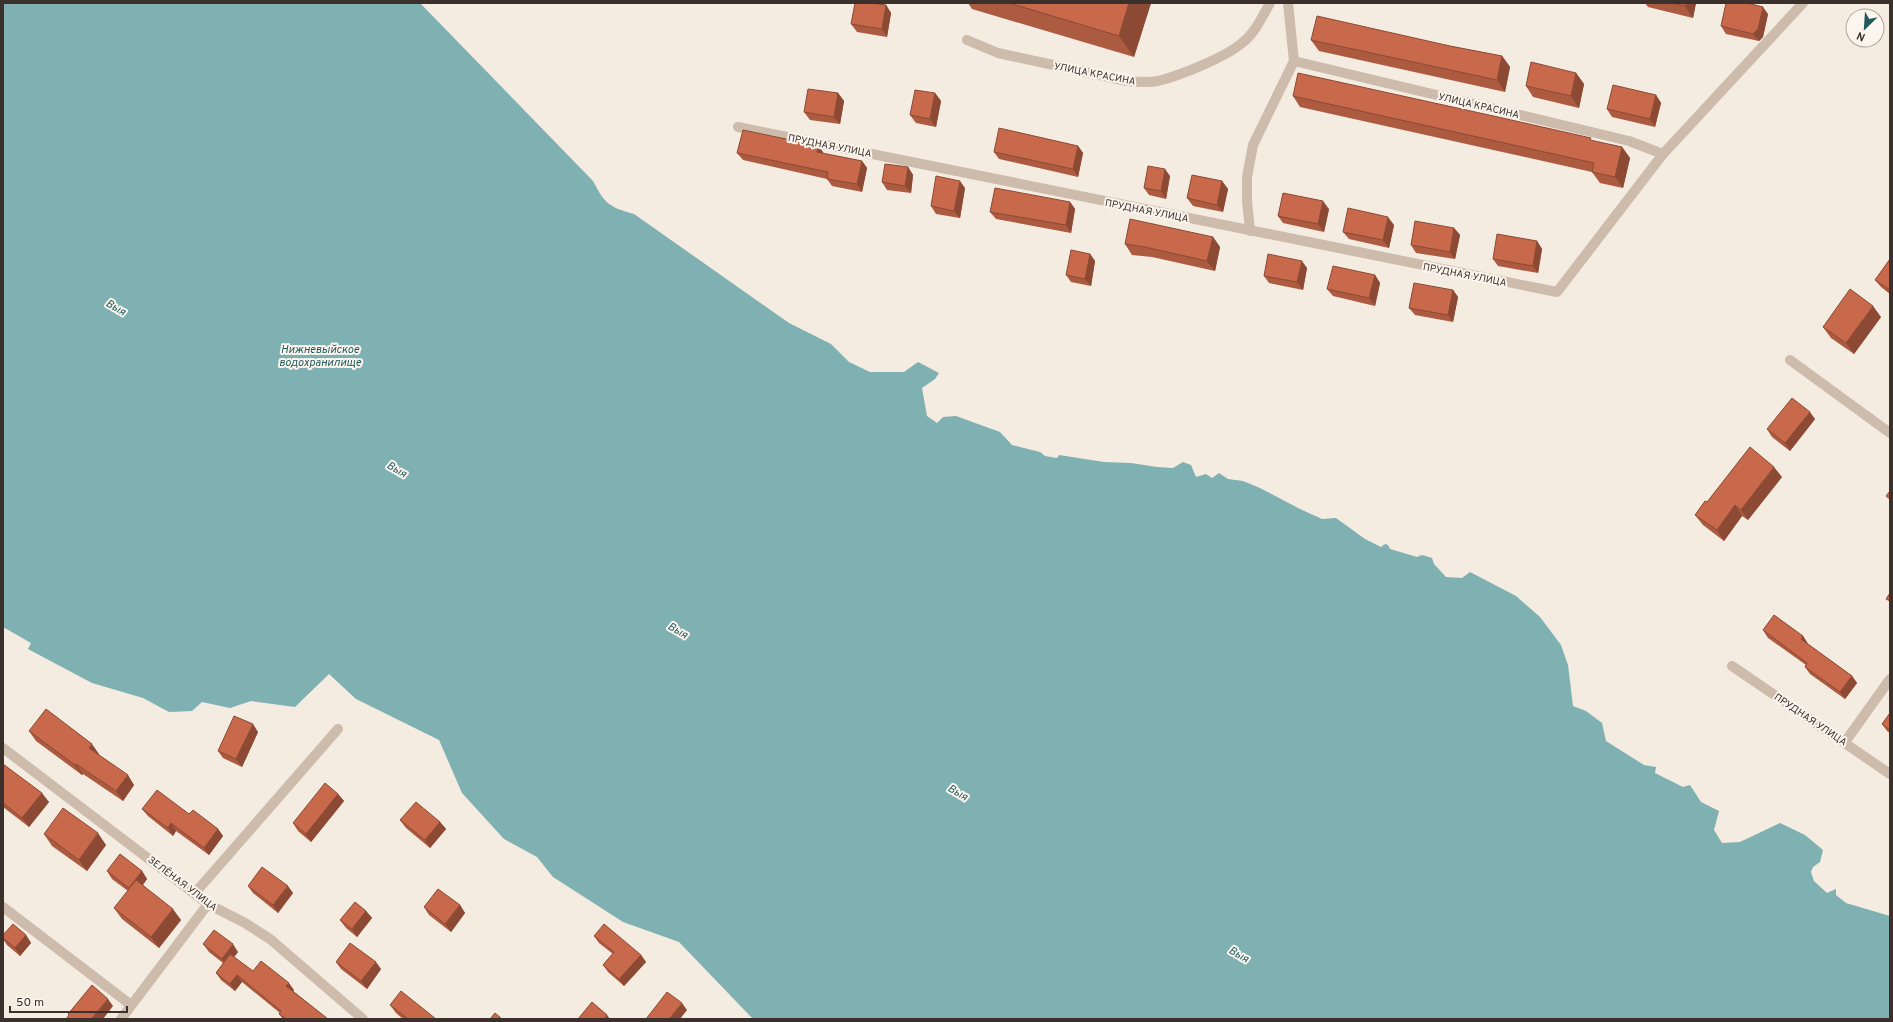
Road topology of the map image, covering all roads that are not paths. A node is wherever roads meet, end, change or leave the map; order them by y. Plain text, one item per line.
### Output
1 (1270, 3) edge
2 (1288, 3) edge
3 (1790, 3) edge
4 (1802, 4) edge
5 (967, 40) dead end
6 (1294, 61) junction
7 (738, 127) dead end
8 (1664, 154) junction
9 (1250, 231) junction
10 (1790, 360) dead end
11 (1890, 433) edge
12 (1732, 666) dead end
13 (1890, 679) edge
14 (338, 729) dead end
15 (1845, 742) junction
16 (3, 748) edge
17 (1890, 774) edge
18 (196, 893) junction
19 (208, 904) junction
20 (3, 907) edge
21 (127, 1014) edge
22 (363, 1019) edge

1 - 5 street, УЛИЦА КРАСИНА
2 - 6 street
3 - 4 street
4 - 8 street
6 - 8 street, УЛИЦА КРАСИНА
6 - 9 street
7 - 9 street, ПРУДНАЯ УЛИЦА
8 - 9 street, ПРУДНАЯ УЛИЦА
10 - 11 street
12 - 15 street, ПРУДНАЯ УЛИЦА
13 - 15 street
14 - 18 street
15 - 17 street, ПРУДНАЯ УЛИЦА
16 - 18 street, ЗЕЛЁНАЯ УЛИЦА
18 - 19 street, ЗЕЛЁНАЯ УЛИЦА
19 - 21 street
19 - 22 street, ЗЕЛЁНАЯ УЛИЦА
20 - 21 street

